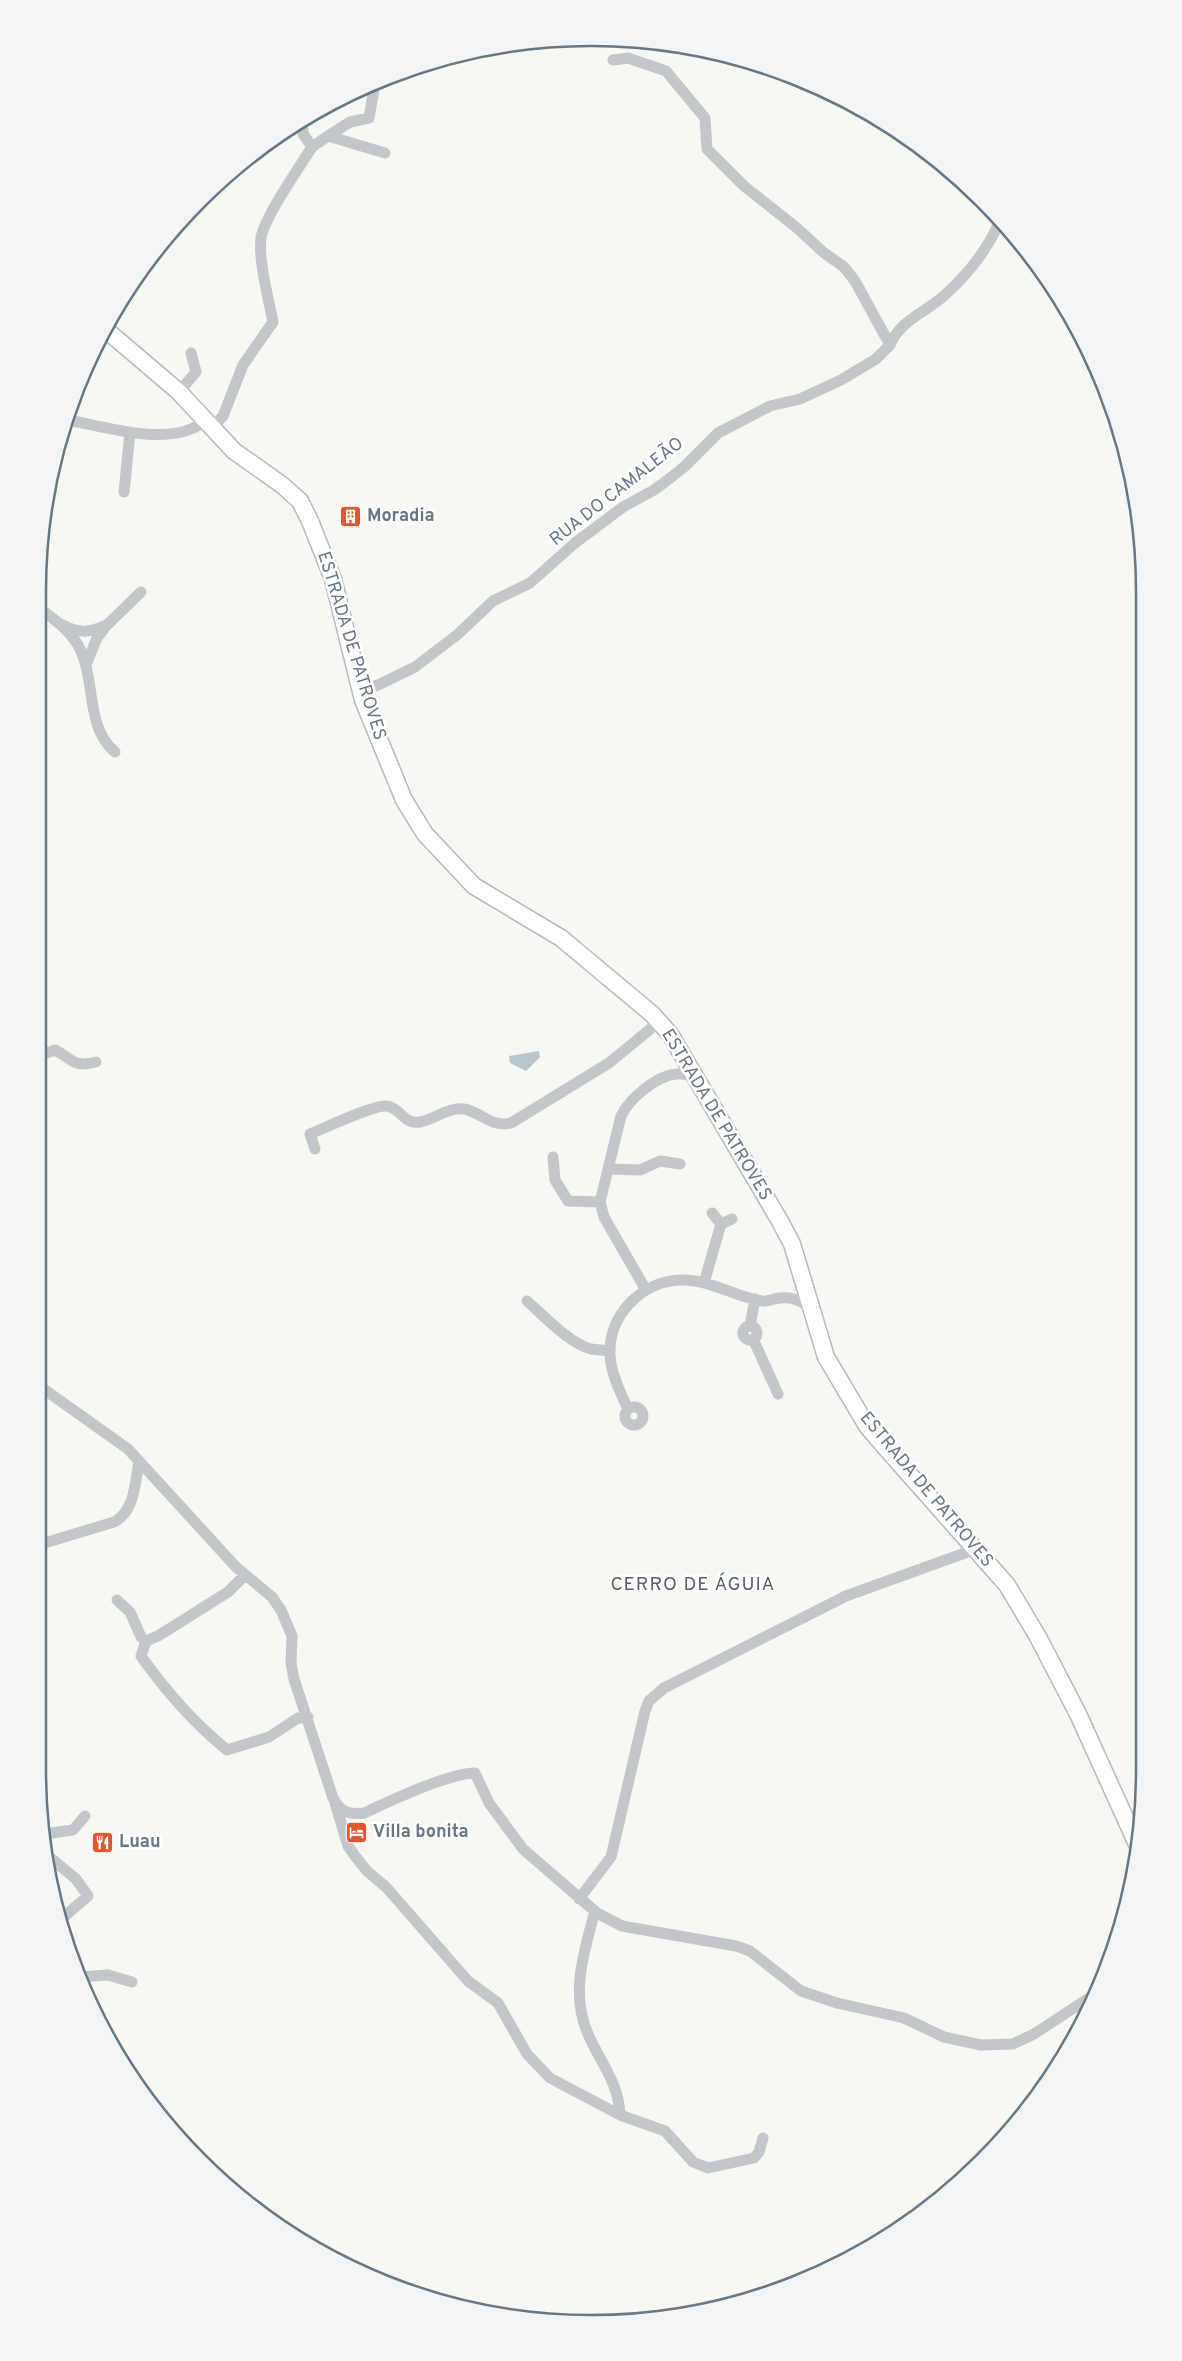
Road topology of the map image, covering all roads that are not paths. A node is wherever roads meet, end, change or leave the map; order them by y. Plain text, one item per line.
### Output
1 (613, 60) dead end
2 (374, 92) edge
3 (303, 129) edge
4 (328, 136) junction
5 (312, 147) junction
6 (385, 153) dead end
7 (997, 228) edge
8 (111, 334) edge
9 (890, 345) junction
10 (191, 353) dead end
11 (179, 392) junction
12 (73, 421) edge
13 (208, 424) junction
14 (130, 432) junction
15 (124, 492) dead end
16 (141, 592) dead end
17 (46, 613) edge
18 (62, 625) junction
19 (106, 626) junction
20 (86, 665) junction
21 (358, 680) junction
22 (376, 686) junction
23 (363, 700) junction
24 (116, 752) dead end
25 (660, 1021) junction
26 (679, 1049) junction
27 (46, 1053) edge
28 (96, 1062) dead end
29 (667, 1076) junction
30 (697, 1077) junction
31 (315, 1149) dead end
32 (553, 1157) dead end
33 (680, 1164) dead end
34 (608, 1169) junction
35 (600, 1202) junction
36 (712, 1213) dead end
37 (802, 1277) junction
38 (704, 1283) junction
39 (646, 1290) junction
40 (788, 1297) junction
41 (755, 1299) junction
42 (527, 1301) dead end
43 (809, 1307) junction
44 (610, 1351) junction
45 (46, 1391) edge
46 (778, 1394) dead end
47 (628, 1408) dead end
48 (138, 1461) junction
49 (46, 1543) edge
50 (976, 1549) junction
51 (245, 1575) junction
52 (117, 1600) dead end
53 (146, 1641) junction
54 (308, 1717) junction
55 (334, 1799) junction
56 (364, 1812) junction
57 (85, 1816) dead end
58 (339, 1821) junction
59 (1132, 1833) edge
60 (50, 1834) edge
61 (54, 1861) edge
62 (580, 1899) junction
63 (594, 1911) junction
64 (66, 1915) edge
65 (87, 1976) edge
66 (132, 1982) dead end
67 (1084, 2001) edge
68 (620, 2115) junction
69 (763, 2138) dead end

1 - 9 street
2 - 4 street
3 - 5 street
4 - 5 street
4 - 6 street
5 - 13 street
7 - 9 street, RUA DO CAMALEÃO
8 - 11 street, ESTRADA DE PATROVES
9 - 22 street, RUA DO CAMALEÃO
10 - 11 street
11 - 13 street, ESTRADA DE PATROVES
12 - 14 street
13 - 14 street
13 - 21 street, ESTRADA DE PATROVES
14 - 15 street
16 - 19 street
17 - 18 street
18 - 19 street
18 - 20 street
19 - 20 street
20 - 24 street
21 - 22 street
21 - 23 street, ESTRADA DE PATROVES
22 - 23 street
23 - 25 street, ESTRADA DE PATROVES
25 - 26 street, ESTRADA DE PATROVES
25 - 31 street
26 - 29 street
26 - 30 street, ESTRADA DE PATROVES
27 - 28 street
29 - 30 street
29 - 34 street
30 - 37 street, ESTRADA DE PATROVES
32 - 35 street
33 - 34 street
34 - 35 street
35 - 39 street
36 - 38 street
37 - 40 street
37 - 43 street, ESTRADA DE PATROVES
38 - 39 street
38 - 41 street
39 - 44 street
40 - 41 street
40 - 43 street
41 - 46 street
42 - 44 street
43 - 50 street, ESTRADA DE PATROVES
44 - 47 street
45 - 48 street
48 - 49 street
48 - 51 street
50 - 59 street, ESTRADA DE PATROVES
50 - 62 street
51 - 53 street
51 - 54 street
52 - 53 street
53 - 54 street
54 - 55 street
55 - 56 street
55 - 58 street
56 - 58 street
56 - 62 street
57 - 60 street
58 - 68 street
61 - 64 street
62 - 63 street
63 - 67 street
63 - 68 street
65 - 66 street
68 - 69 street

